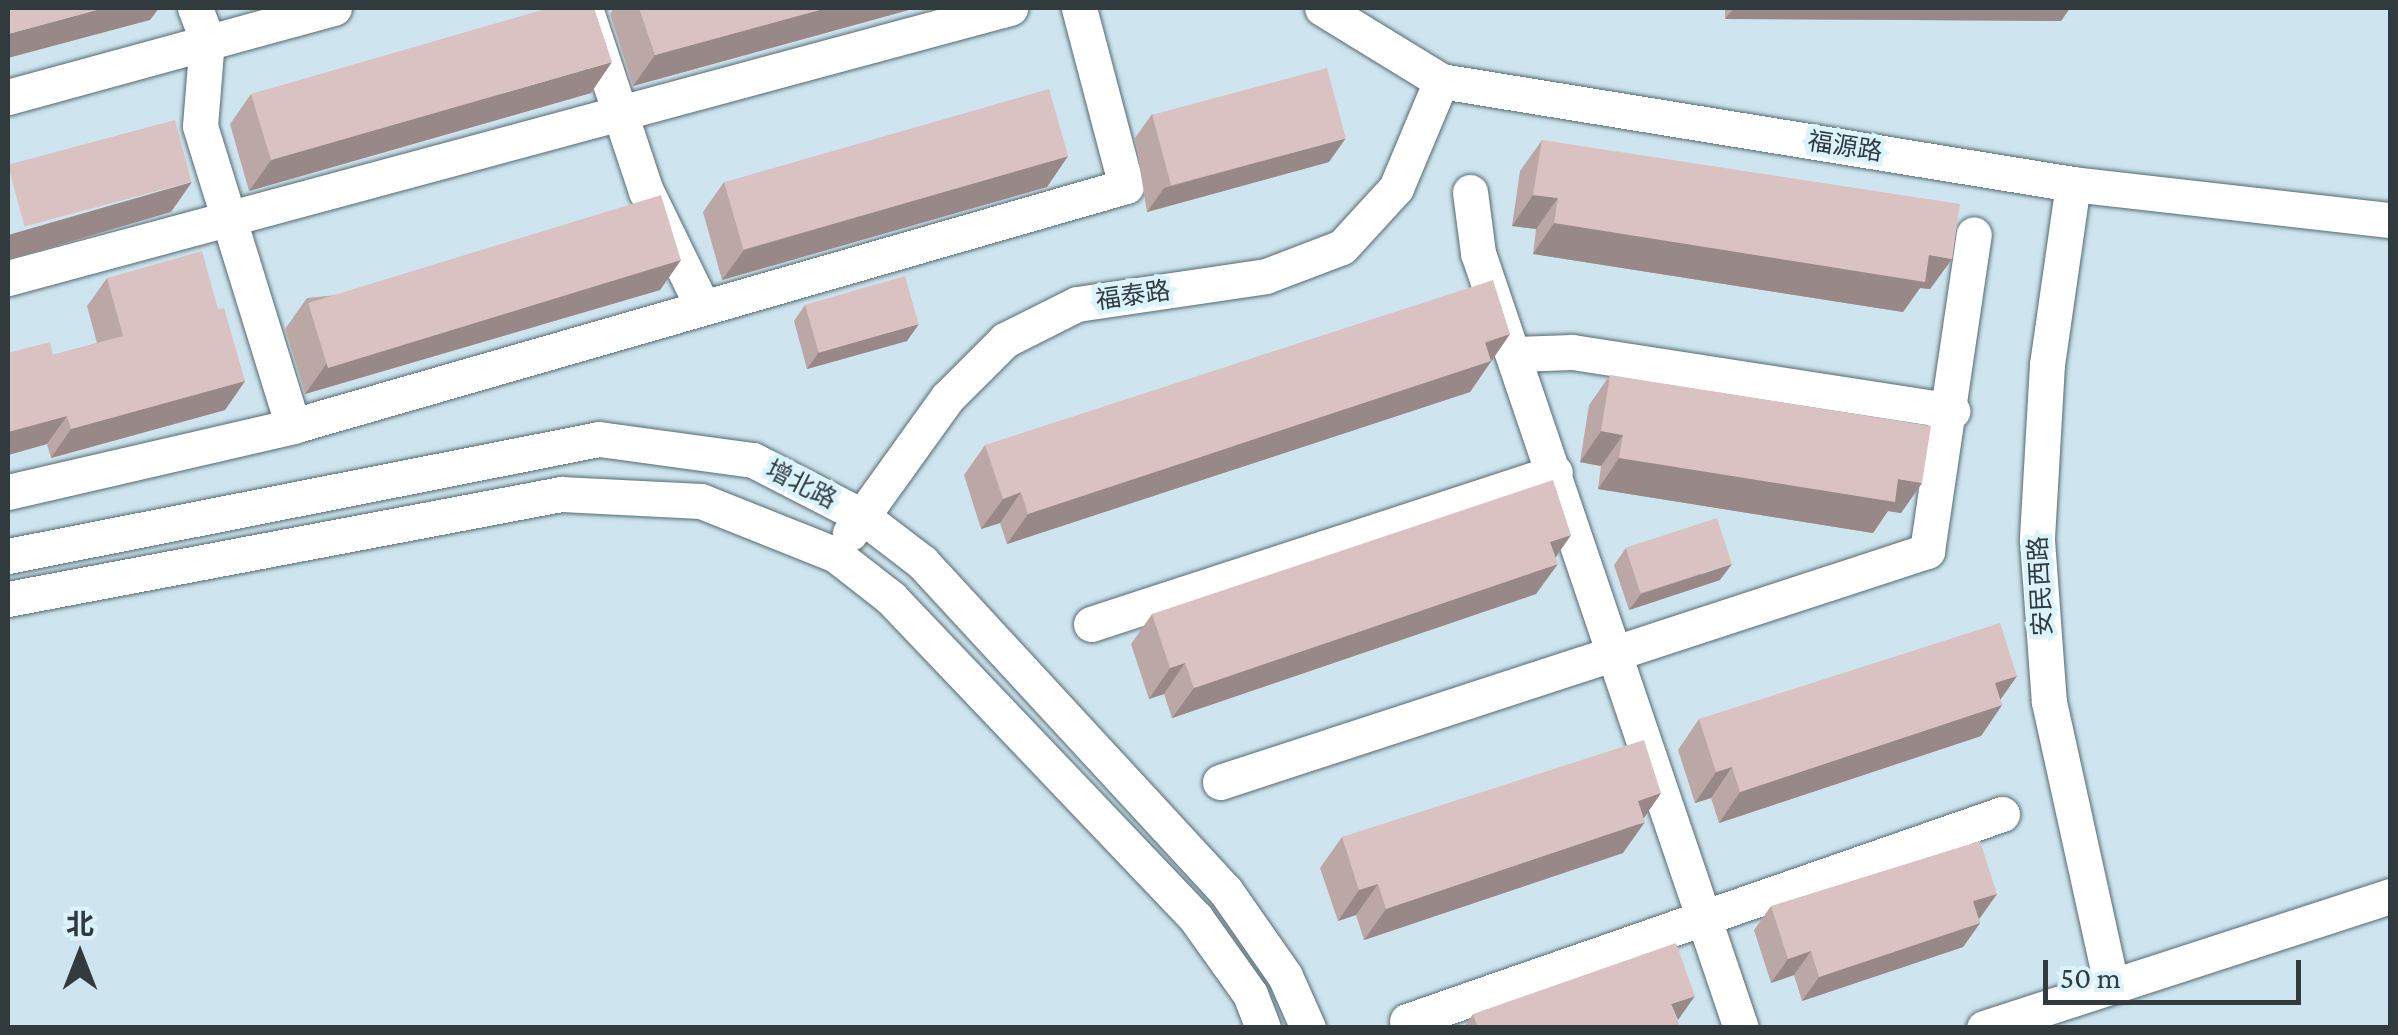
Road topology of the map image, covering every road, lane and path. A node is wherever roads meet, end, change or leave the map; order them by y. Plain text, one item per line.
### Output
1 (334, 8) edge
2 (585, 8) edge
3 (1010, 8) edge
4 (1079, 8) edge
5 (1322, 8) edge
6 (201, 23) edge
7 (1440, 82) junction
8 (8, 97) edge
9 (622, 110) junction
10 (2074, 184) junction
11 (1470, 192) dead end
12 (228, 217) junction
13 (2390, 220) edge
14 (1974, 234) dead end
15 (8, 278) edge
16 (702, 306) junction
17 (1515, 354) junction
18 (1952, 411) junction
19 (293, 426) junction
20 (1556, 472) junction
21 (8, 492) edge
22 (862, 516) junction
23 (836, 554) junction
24 (8, 556) edge
25 (8, 599) edge
26 (1091, 624) dead end
27 (1618, 652) junction
28 (1220, 782) dead end
29 (2002, 814) dead end
30 (2390, 896) edge
31 (1706, 917) junction
32 (2111, 984) junction
33 (1408, 1021) dead end
34 (1263, 1028) edge
35 (1308, 1028) edge
36 (1741, 1028) edge
37 (1984, 1028) edge

1 - 6 street
2 - 9 street
3 - 9 street
4 - 16 street
5 - 7 street, 福源路
6 - 8 street
6 - 12 street
7 - 10 street, 福源路
7 - 22 street, 福泰路
9 - 12 street
9 - 16 street
10 - 13 street, 福源路
10 - 32 street, 安民西路
11 - 17 street
12 - 15 street
12 - 19 street
14 - 18 street
16 - 19 street
17 - 18 street
17 - 20 street
18 - 27 street
19 - 21 street
20 - 26 street
20 - 27 street
22 - 23 street, 福泰路
22 - 24 street, 增北路
22 - 35 street, 增北路
23 - 25 street, 增北路
23 - 34 street, 增北路
27 - 28 street
27 - 31 street
29 - 31 street
30 - 32 street
31 - 33 street
31 - 36 street
32 - 37 street

